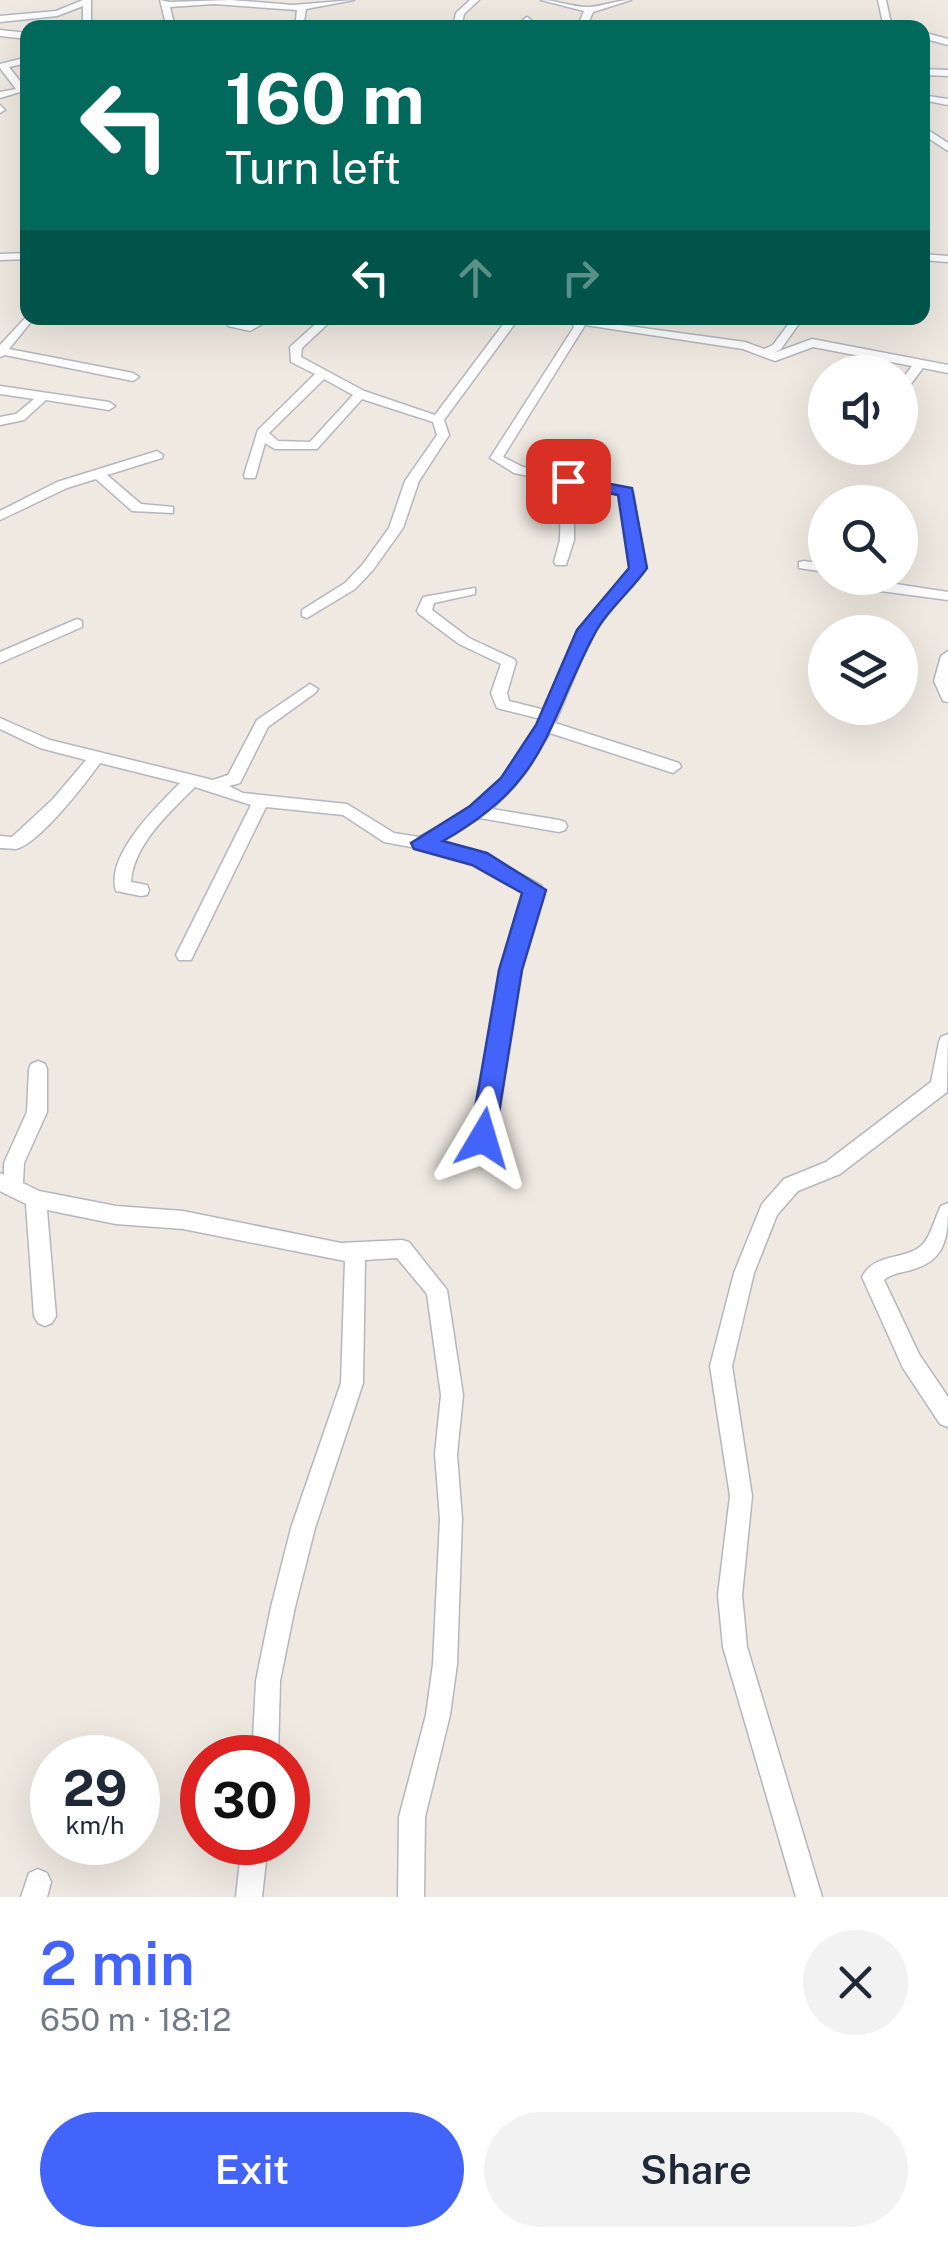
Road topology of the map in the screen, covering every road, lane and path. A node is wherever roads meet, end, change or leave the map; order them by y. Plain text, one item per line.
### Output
1 (350, 0) edge
2 (475, 0) edge
3 (545, 0) edge
4 (627, 0) edge
5 (86, 1) edge
6 (166, 2) edge
7 (302, 7) junction
8 (589, 10) junction
9 (0, 19) edge
10 (300, 20) edge
11 (458, 20) edge
12 (585, 20) edge
13 (20, 62) edge
14 (20, 87) edge
15 (22, 325) edge
16 (321, 325) edge
17 (508, 325) edge
18 (574, 325) edge
19 (614, 325) edge
20 (793, 325) edge
21 (2, 347) edge
22 (764, 353) junction
23 (919, 365) joint
24 (948, 369) edge
25 (322, 374) junction
26 (133, 377) dead end
27 (0, 390) edge
28 (360, 394) junction
29 (44, 396) junction
30 (109, 406) dead end
31 (438, 420) junction
32 (0, 422) edge
33 (262, 433) junction
34 (157, 455) dead end
35 (98, 474) junction
36 (250, 475) dead end
37 (568, 481) junction
38 (168, 510) dead end
39 (0, 516) edge
40 (561, 562) dead end
41 (804, 565) dead end
42 (808, 566) edge
43 (470, 591) dead end
44 (918, 592) edge
45 (948, 596) edge
46 (308, 614) dead end
47 (77, 624) dead end
48 (948, 656) edge
49 (0, 658) edge
50 (310, 689) dead end
51 (948, 697) edge
52 (548, 721) junction
53 (0, 723) edge
54 (96, 758) junction
55 (673, 767) dead end
56 (192, 781) junction
57 (213, 786) junction
58 (260, 802) junction
59 (478, 812) junction
60 (558, 826) dead end
61 (0, 842) edge
62 (422, 843) junction
63 (140, 890) dead end
64 (184, 955) dead end
65 (948, 1042) edge
66 (38, 1069) dead end
67 (944, 1090) edge
68 (498, 1164) dead end
69 (6, 1184) edge
70 (36, 1199) junction
71 (948, 1212) edge
72 (356, 1253) junction
73 (45, 1316) dead end
74 (948, 1416) edge
75 (266, 1735) edge
76 (252, 1865) edge
77 (249, 1897) edge
78 (412, 1897) edge
79 (808, 1897) edge

1 - 7 street
2 - 11 street
3 - 8 street
4 - 8 street
5 - 9 street
6 - 7 street
7 - 10 street
8 - 12 street
13 - 14 street
15 - 21 street
16 - 25 street
17 - 31 street
18 - 37 street
19 - 22 street
20 - 22 street
21 - 26 street
22 - 23 street
23 - 24 street
25 - 28 street
25 - 33 street
27 - 29 street
28 - 31 street
28 - 33 street
29 - 30 street
29 - 32 street
31 - 46 street
33 - 36 street
34 - 35 street
35 - 38 street
35 - 39 street
37 - 40 street
37 - 52 street
41 - 42 street
43 - 52 street
44 - 45 street
47 - 49 street
48 - 51 street
50 - 57 street
52 - 55 street
52 - 59 street
53 - 54 street
54 - 56 street
54 - 61 street
56 - 57 street
56 - 63 street
57 - 58 street
58 - 62 street
58 - 64 street
59 - 60 street
59 - 62 street
62 - 68 street
65 - 67 street
66 - 69 street
67 - 79 street
69 - 70 street
70 - 72 street
70 - 73 street
71 - 74 street
72 - 75 street
72 - 78 street
76 - 77 street

